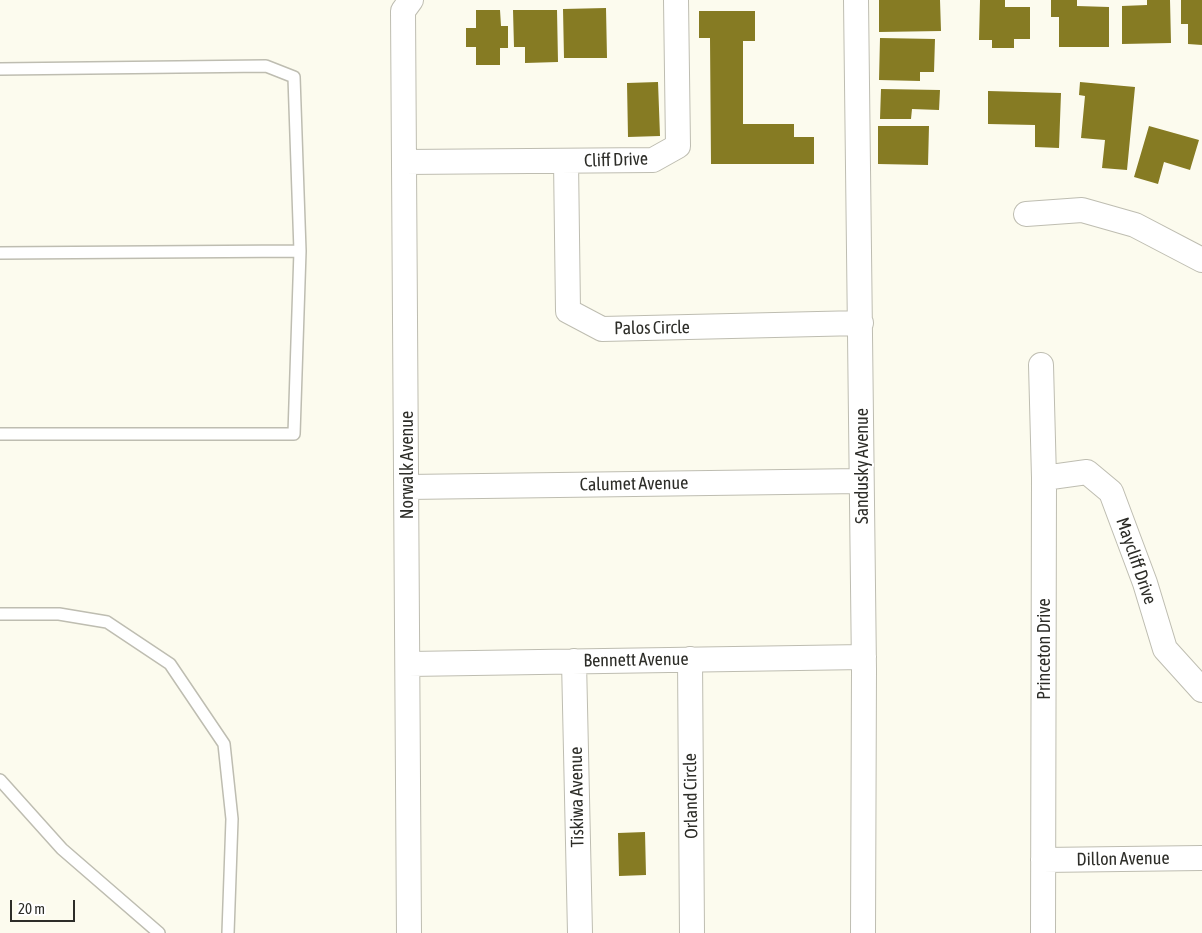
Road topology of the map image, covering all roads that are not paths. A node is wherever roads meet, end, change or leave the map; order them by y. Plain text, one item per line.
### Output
1 (411, 0) edge
2 (676, 0) edge
3 (856, 0) edge
4 (0, 69) edge
5 (566, 161) junction
6 (405, 162) junction
7 (1026, 214) dead end
8 (300, 250) junction
9 (0, 253) edge
10 (1202, 260) edge
11 (861, 323) junction
12 (1041, 365) dead end
13 (0, 434) edge
14 (1044, 478) junction
15 (861, 481) junction
16 (407, 488) junction
17 (0, 614) edge
18 (864, 657) junction
19 (690, 659) junction
20 (574, 661) junction
21 (409, 664) junction
22 (1202, 690) edge
23 (0, 780) edge
24 (1202, 858) edge
25 (1043, 860) junction
26 (159, 933) edge
27 (228, 933) edge
28 (409, 933) edge
29 (580, 933) edge
30 (692, 933) edge
31 (863, 933) edge
32 (1043, 933) edge

1 - 6 street, Norwalk Avenue
2 - 5 street, Cliff Drive
3 - 11 street, Sandusky Avenue
4 - 8 lane
5 - 6 street, Cliff Drive
5 - 11 street, Palos Circle
6 - 16 street, Norwalk Avenue
7 - 10 street
8 - 9 lane
8 - 13 lane
11 - 15 street, Sandusky Avenue
12 - 14 street, Princeton Drive
14 - 22 street, Maycliff Drive
14 - 25 street, Princeton Drive
15 - 16 street, Calumet Avenue
15 - 18 street, Sandusky Avenue
16 - 21 street, Norwalk Avenue
17 - 27 lane
18 - 19 street, Bennett Avenue
18 - 31 street, Sandusky Avenue
19 - 20 street, Bennett Avenue
19 - 30 street, Orland Circle
20 - 21 street, Bennett Avenue
20 - 29 street, Tiskiwa Avenue
21 - 28 street, Norwalk Avenue
23 - 26 lane
24 - 25 street, Dillon Avenue
25 - 32 street, Princeton Drive

